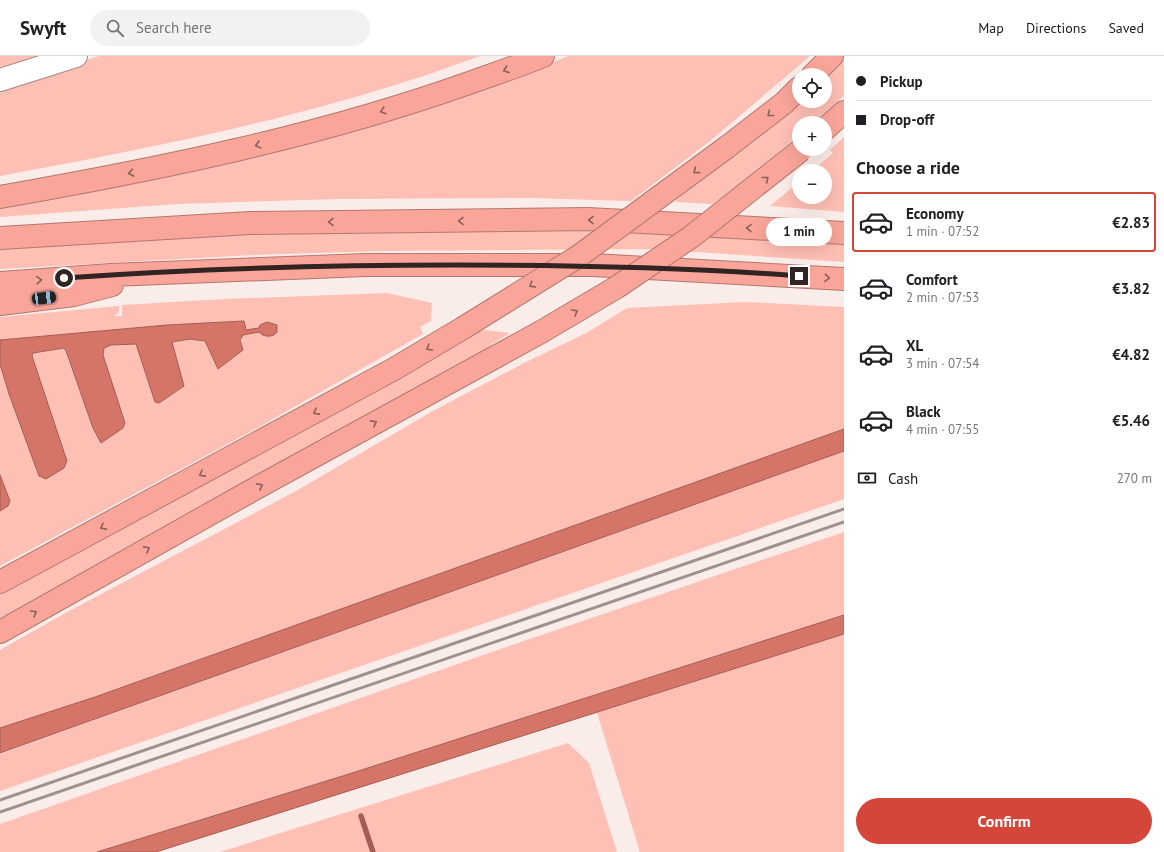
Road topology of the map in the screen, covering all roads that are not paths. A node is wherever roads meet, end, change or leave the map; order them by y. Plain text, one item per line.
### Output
1 (76, 56) edge
2 (543, 56) edge
3 (832, 56) edge
4 (820, 68) edge
5 (0, 80) edge
6 (792, 95) edge
7 (844, 112) edge
8 (832, 123) edge
9 (794, 156) edge
10 (0, 197) edge
11 (844, 233) edge
12 (0, 238) edge
13 (158, 273) junction
14 (844, 279) edge
15 (0, 283) edge
16 (0, 304) edge
17 (0, 582) edge
18 (0, 632) edge

1 - 5 street
2 -> 10 highway
3 - 4 highway
6 -> 17 highway, bridge
7 - 8 highway
18 -> 9 highway, bridge
11 -> 12 highway
13 -> 14 highway
15 -> 13 highway
13 - 16 highway

